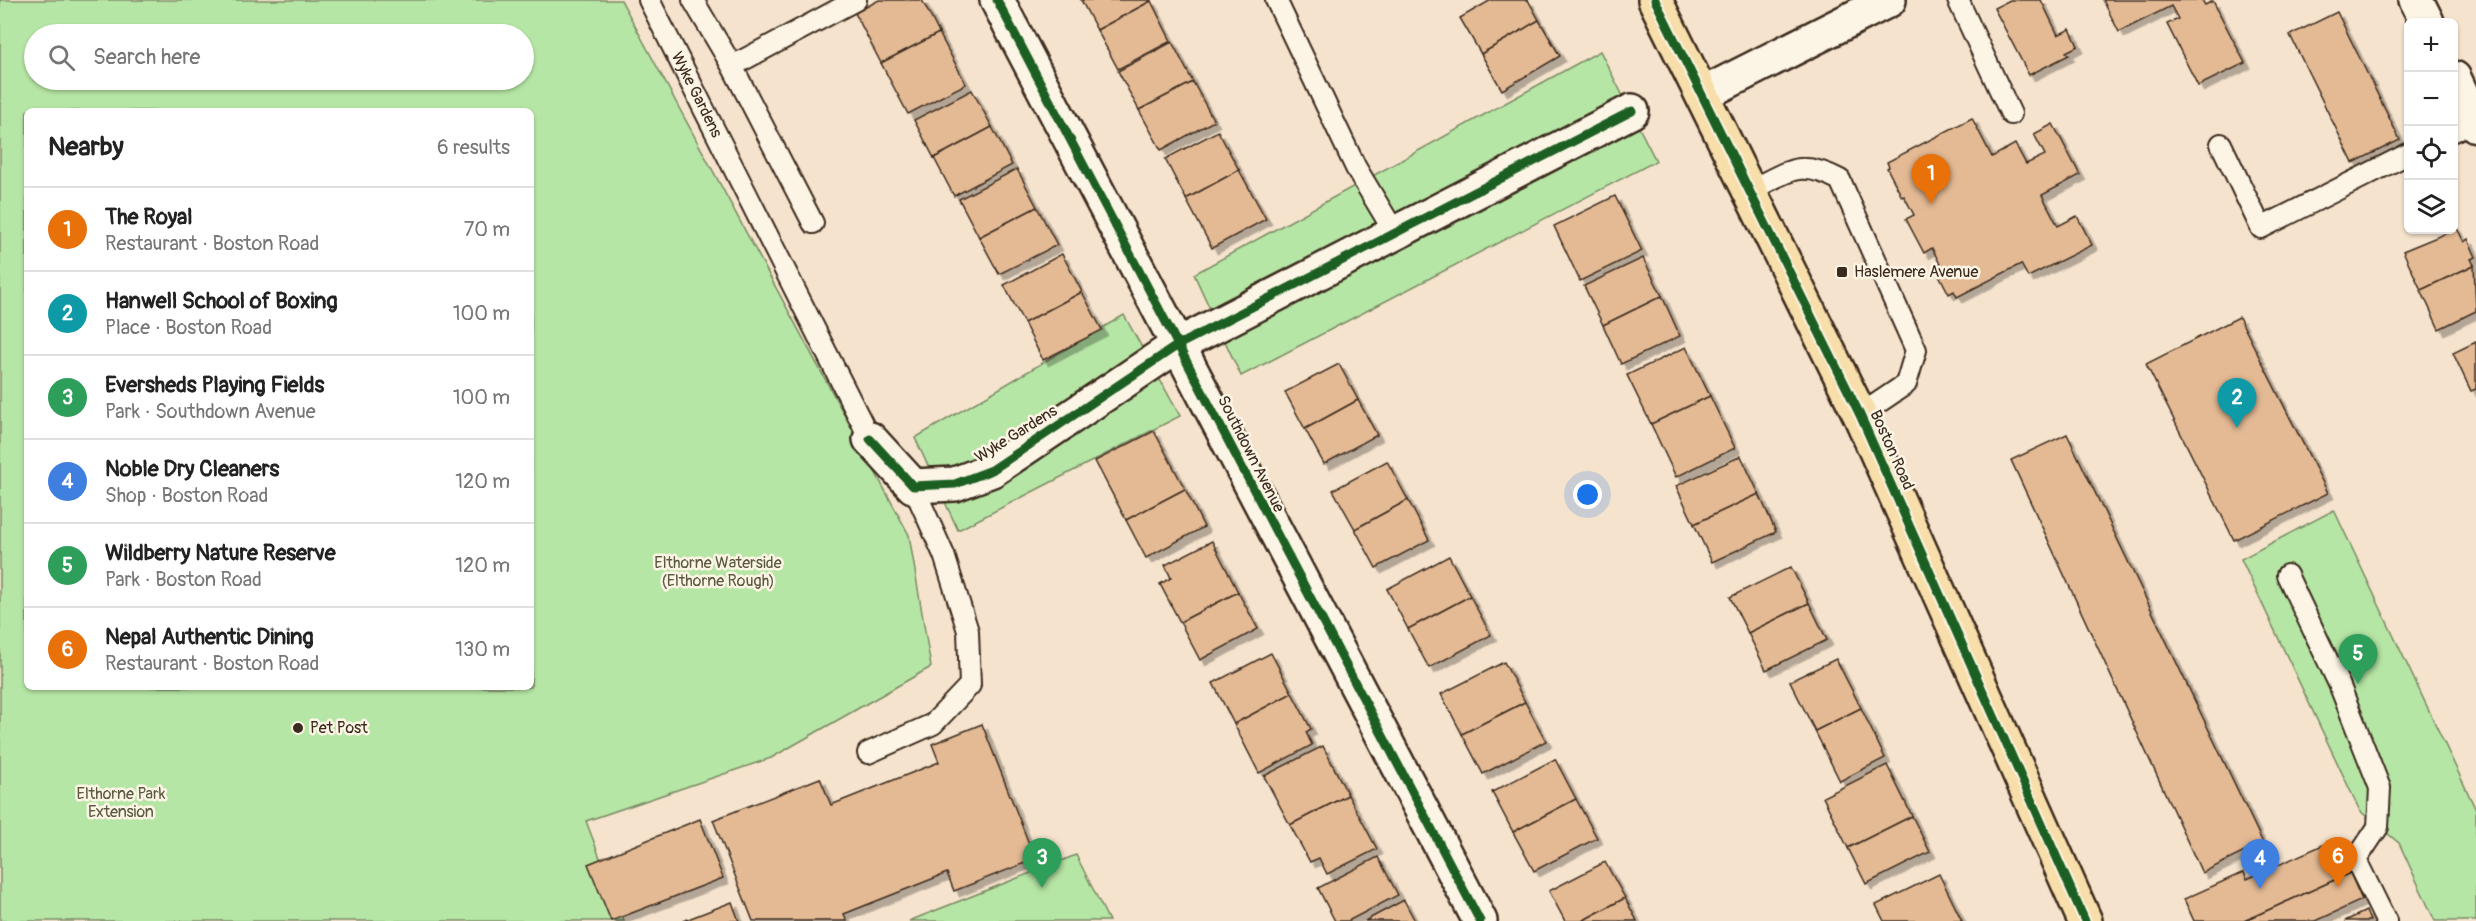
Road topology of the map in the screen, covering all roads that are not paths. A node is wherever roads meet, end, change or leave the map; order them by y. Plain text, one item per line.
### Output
1 (648, 0) edge
2 (693, 0) edge
3 (856, 0) edge
4 (997, 0) edge
5 (1276, 0) edge
6 (1655, 0) edge
7 (1889, 0) edge
8 (1958, 0) edge
9 (2416, 0) edge
10 (2425, 18) edge
11 (732, 66) junction
12 (2458, 92) edge
13 (1703, 94) junction
14 (1632, 111) dead end
15 (2011, 114) dead end
16 (2468, 126) edge
17 (2220, 144) dead end
18 (2404, 156) edge
19 (1750, 190) junction
20 (813, 223) dead end
21 (1395, 233) junction
22 (1178, 345) junction
23 (1860, 415) junction
24 (870, 439) joint
25 (914, 486) junction
26 (2287, 575) dead end
27 (868, 753) dead end
28 (1480, 921) edge
29 (2085, 921) edge
30 (2386, 921) edge

1 - 24 lane, Wyke Gardens
2 - 11 lane
3 - 11 lane
4 - 22 street, Southdown Avenue
5 - 21 lane
6 - 13 main road, Boston Road
7 - 13 street
8 - 15 lane
9 - 10 street
11 - 20 lane
12 - 16 street
13 - 19 main road, Boston Road
14 - 21 street, Wyke Gardens
17 - 18 lane
19 - 23 main road, Boston Road
19 - 23 lane
21 - 22 street, Wyke Gardens
22 - 25 street, Wyke Gardens
22 - 28 street, Southdown Avenue
23 - 29 main road, Boston Road
24 - 25 street, Wyke Gardens
25 - 27 lane
26 - 30 lane

